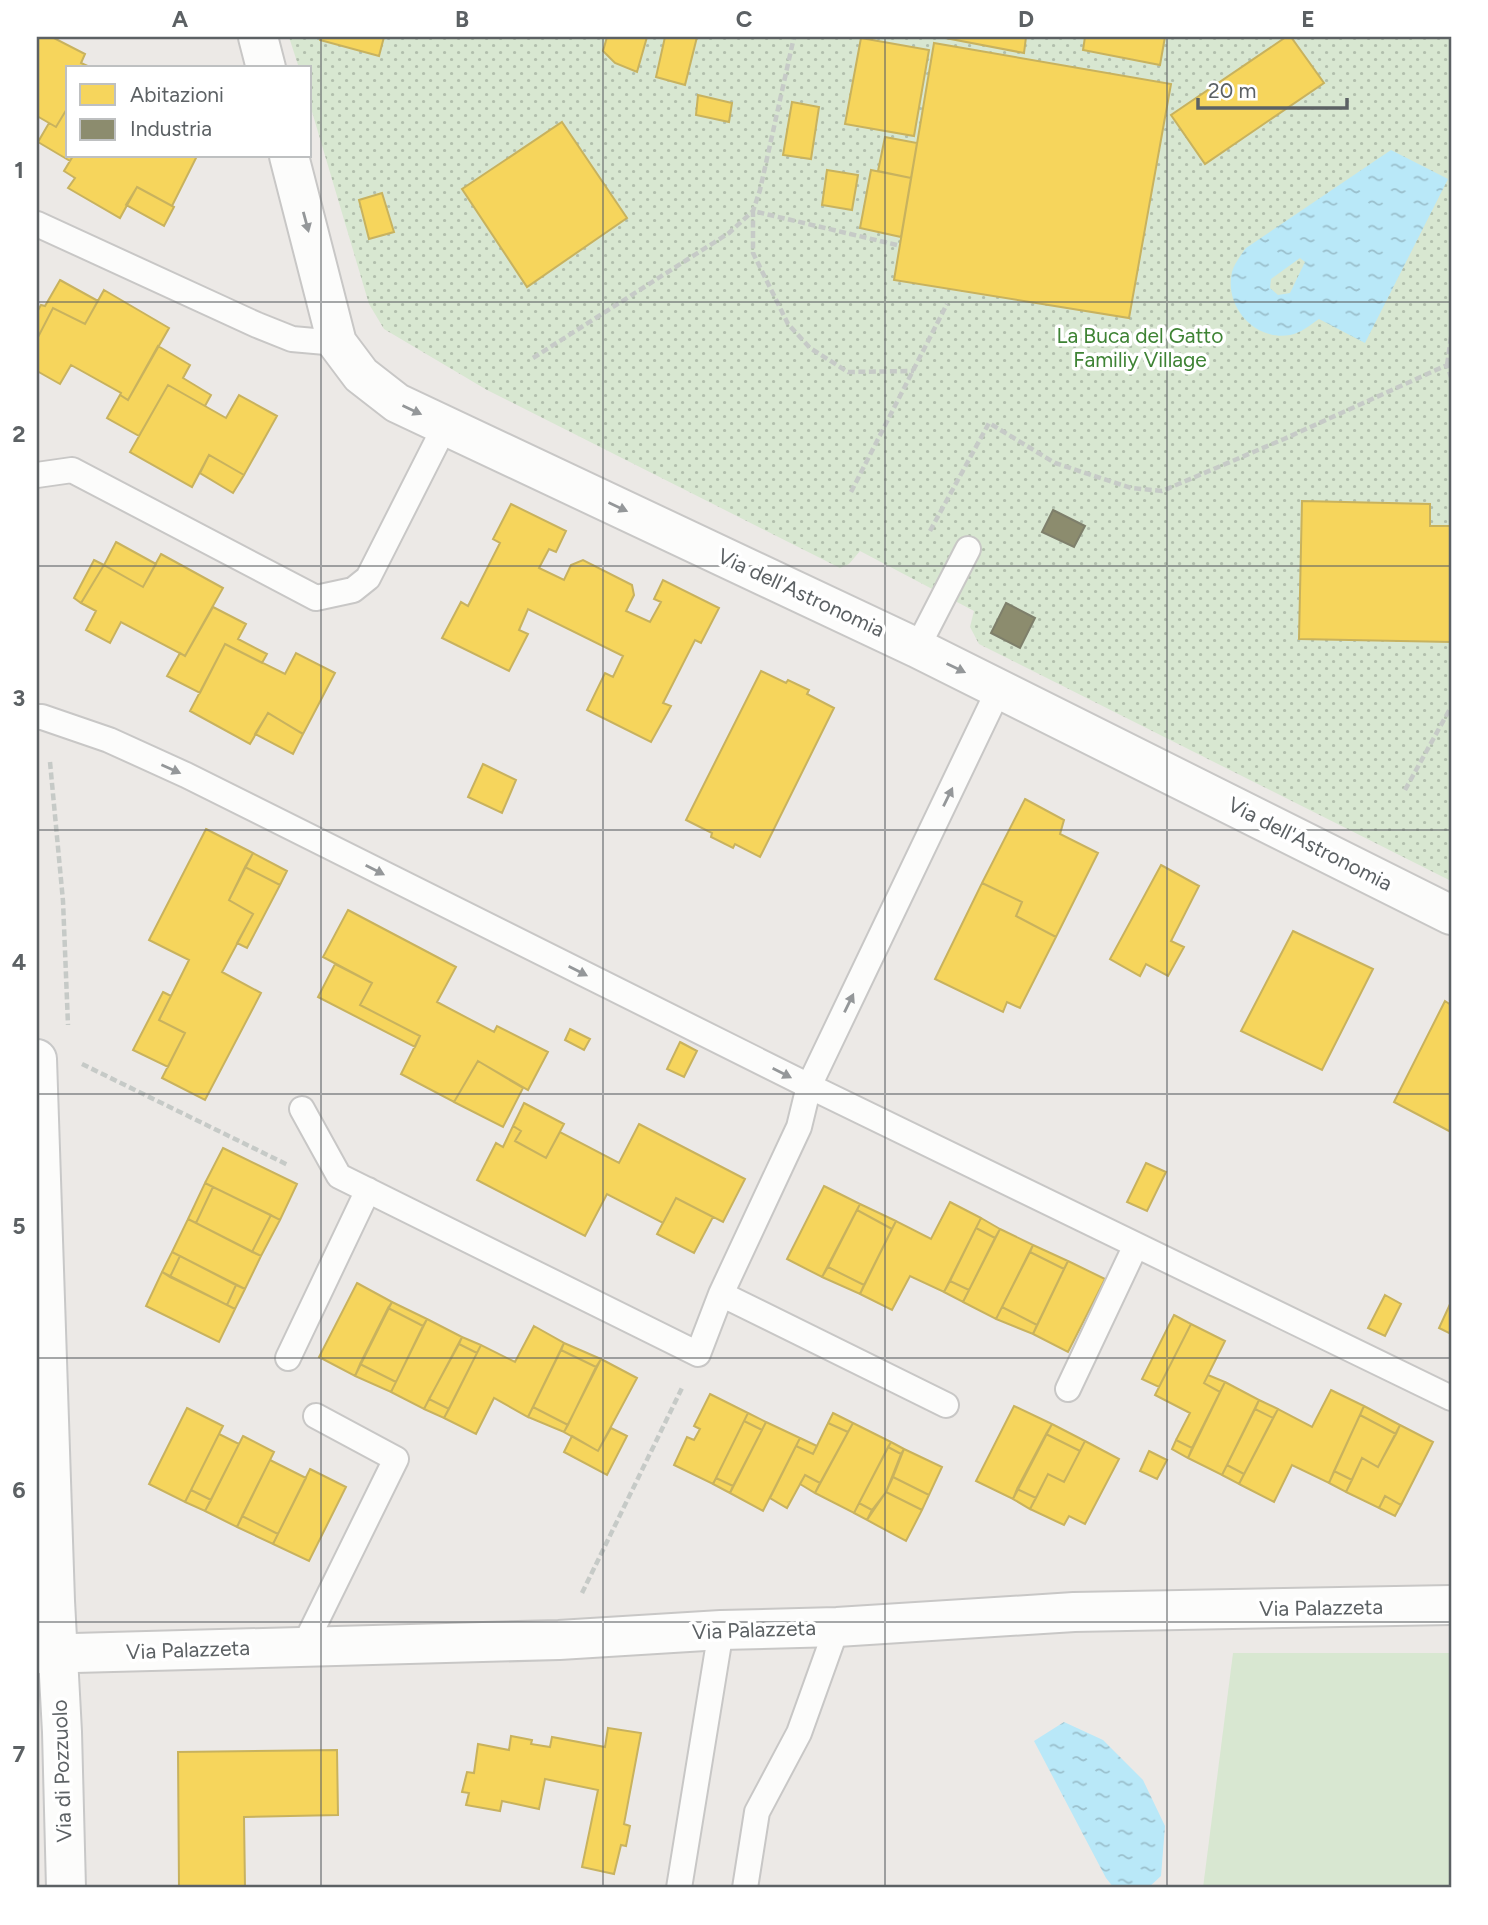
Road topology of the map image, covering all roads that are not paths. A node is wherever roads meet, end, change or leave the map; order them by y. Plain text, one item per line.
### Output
1 (258, 37) edge
2 (265, 66) edge
3 (290, 158) edge
4 (37, 224) edge
5 (337, 343) junction
6 (446, 426) junction
7 (37, 475) edge
8 (968, 549) dead end
9 (917, 648) junction
10 (999, 689) junction
11 (37, 717) edge
12 (1451, 915) edge
13 (37, 1059) edge
14 (809, 1086) junction
15 (302, 1110) dead end
16 (368, 1191) junction
17 (1136, 1245) junction
18 (721, 1294) junction
19 (288, 1358) dead end
20 (1068, 1389) dead end
21 (1451, 1398) edge
22 (946, 1405) dead end
23 (316, 1416) dead end
24 (1451, 1605) edge
25 (837, 1627) junction
26 (721, 1630) junction
27 (304, 1646) junction
28 (47, 1654) edge
29 (65, 1888) edge
30 (679, 1888) edge
31 (745, 1888) edge

1 - 2 street
3 -> 5 street, Via dell'Astronomia
4 - 5 lane
5 -> 6 street, Via dell'Astronomia
6 - 7 lane
6 -> 9 street, Via dell'Astronomia
8 - 9 lane
9 -> 10 street, Via dell'Astronomia
10 - 12 street, Via dell'Astronomia
14 -> 10 lane
11 -> 14 lane
13 - 28 street, Via di Pozzuolo
14 - 17 lane
14 - 18 lane
15 - 16 lane
16 - 18 lane
16 - 19 lane
17 - 20 lane
17 - 21 lane
18 - 22 lane
23 - 27 lane
24 - 25 street, Via Palazzeta
25 - 26 street, Via Palazzeta
25 - 31 lane
26 - 27 street, Via Palazzeta
26 - 30 lane
27 - 28 street, Via Palazzeta
28 - 29 street, Via di Pozzuolo

